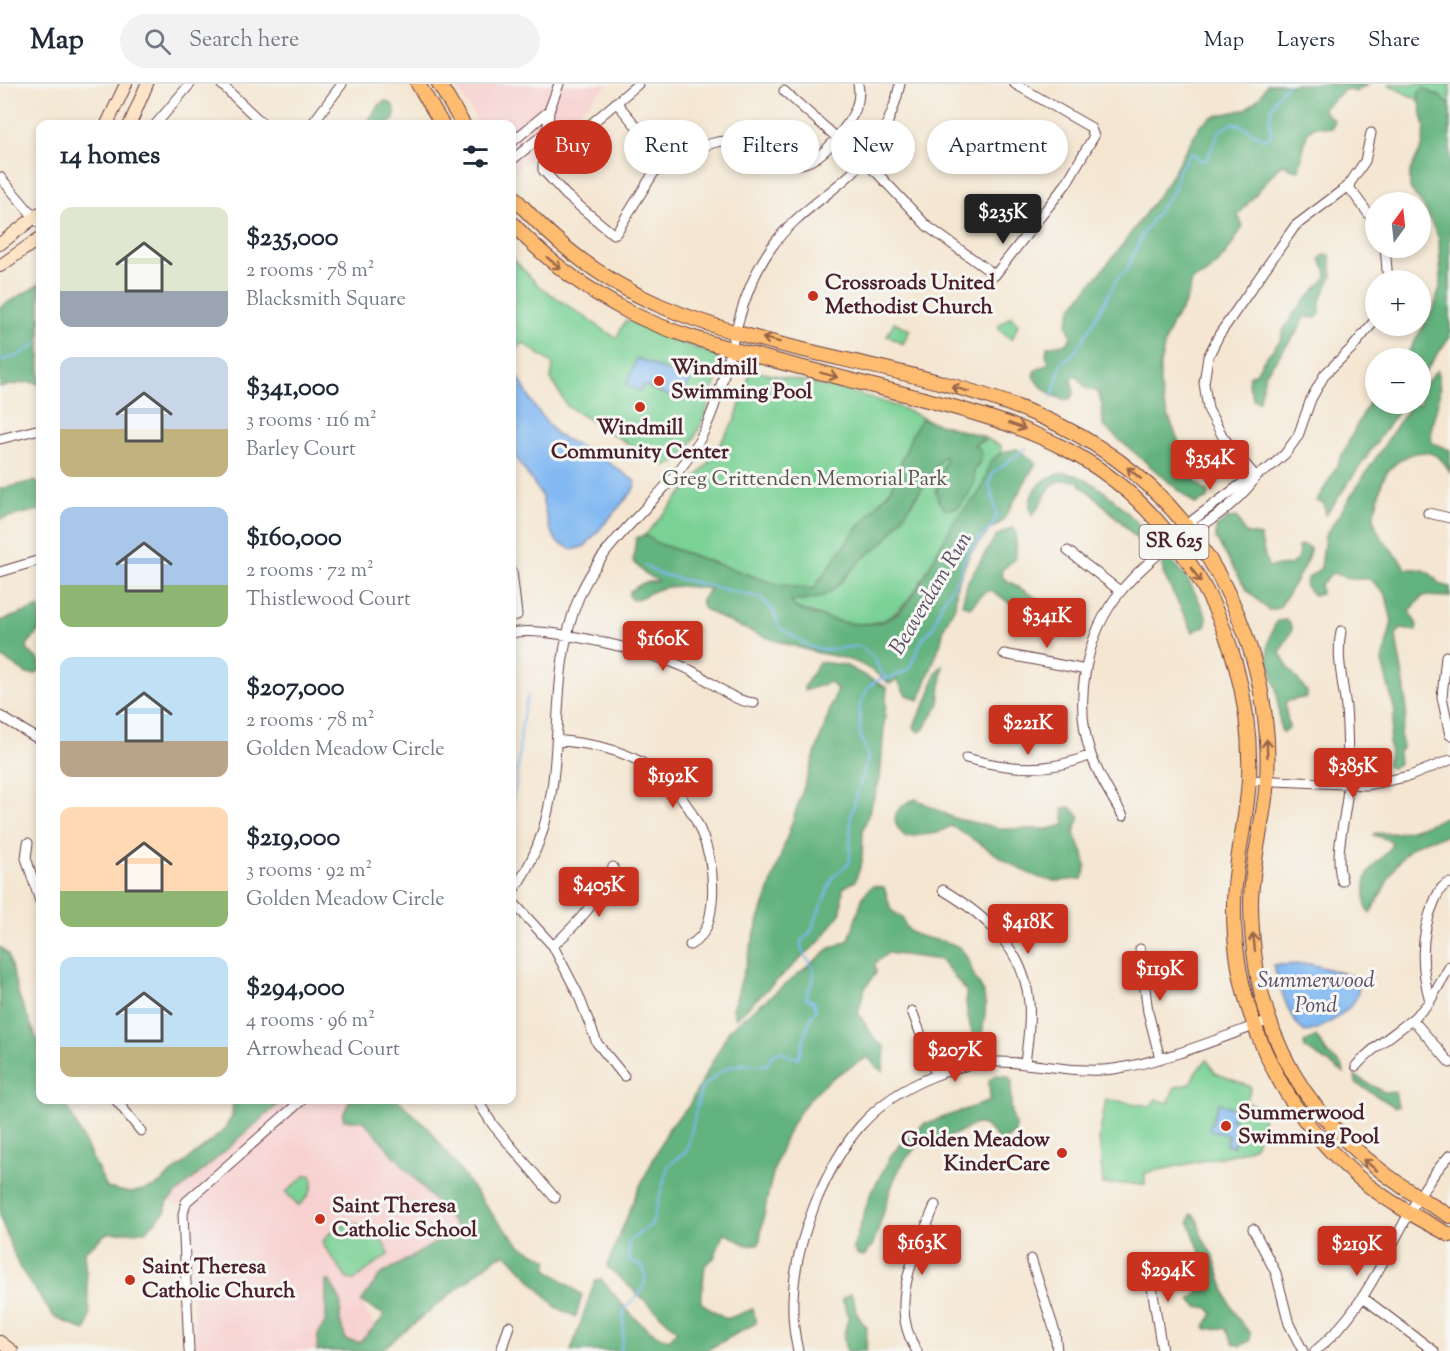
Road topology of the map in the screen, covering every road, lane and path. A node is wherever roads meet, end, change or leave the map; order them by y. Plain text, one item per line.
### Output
1 (126, 84) edge
2 (147, 84) edge
3 (190, 84) edge
4 (221, 84) edge
5 (342, 84) edge
6 (418, 84) edge
7 (439, 84) edge
8 (559, 84) edge
9 (638, 84) edge
10 (858, 84) edge
11 (900, 84) edge
12 (1015, 84) edge
13 (784, 91) dead end
14 (616, 102) junction
15 (549, 111) junction
16 (109, 120) edge
17 (132, 120) edge
18 (159, 120) edge
19 (259, 120) edge
20 (315, 120) edge
21 (440, 120) edge
22 (461, 120) edge
23 (631, 120) edge
24 (849, 120) edge
25 (888, 120) edge
26 (831, 132) edge
27 (1371, 133) dead end
28 (516, 139) edge
29 (709, 143) edge
30 (831, 143) edge
31 (516, 157) edge
32 (653, 174) edge
33 (851, 174) edge
34 (876, 174) edge
35 (0, 177) edge
36 (1348, 186) junction
37 (516, 199) edge
38 (1365, 209) edge
39 (36, 215) edge
40 (36, 220) edge
41 (516, 227) edge
42 (36, 241) edge
43 (0, 244) edge
44 (0, 266) edge
45 (736, 331) junction
46 (1365, 332) edge
47 (731, 349) junction
48 (36, 430) edge
49 (0, 439) edge
50 (1256, 477) junction
51 (1428, 513) dead end
52 (1450, 518) edge
53 (1189, 530) junction
54 (1174, 542) junction
55 (1068, 550) dead end
56 (36, 561) edge
57 (0, 572) edge
58 (1120, 591) junction
59 (1341, 631) dead end
60 (516, 632) edge
61 (567, 637) junction
62 (1004, 654) dead end
63 (1446, 657) dead end
64 (1086, 670) junction
65 (754, 703) dead end
66 (0, 716) edge
67 (1450, 735) edge
68 (36, 738) edge
69 (557, 740) junction
70 (1091, 755) junction
71 (966, 758) dead end
72 (1450, 760) edge
73 (1248, 780) junction
74 (1267, 781) junction
75 (1348, 786) junction
76 (1123, 816) dead end
77 (28, 843) dead end
78 (613, 867) dead end
79 (1342, 881) dead end
80 (1450, 884) edge
81 (516, 886) edge
82 (36, 889) edge
83 (943, 890) dead end
84 (516, 905) edge
85 (690, 945) dead end
86 (553, 946) junction
87 (1140, 949) dead end
88 (1450, 966) edge
89 (1430, 1001) junction
90 (912, 1011) dead end
91 (1270, 1020) junction
92 (1413, 1020) junction
93 (1254, 1026) junction
94 (1160, 1059) junction
95 (1450, 1063) edge
96 (1025, 1064) junction
97 (1356, 1066) dead end
98 (936, 1075) junction
99 (624, 1076) dead end
100 (119, 1104) edge
101 (297, 1104) edge
102 (480, 1104) edge
103 (141, 1131) dead end
104 (1450, 1155) edge
105 (555, 1198) dead end
106 (1418, 1198) junction
107 (935, 1205) dead end
108 (1409, 1213) junction
109 (1450, 1216) edge
110 (1253, 1229) dead end
111 (1450, 1236) edge
112 (1031, 1259) dead end
113 (1148, 1262) dead end
114 (1362, 1297) junction
115 (509, 1326) dead end
116 (0, 1342) edge
117 (12, 1351) edge
118 (189, 1351) edge
119 (501, 1351) edge
120 (798, 1351) edge
121 (916, 1351) edge
122 (1057, 1351) edge
123 (1162, 1351) edge
124 (1302, 1351) edge
125 (1315, 1351) edge
126 (1434, 1351) edge

1 - 16 main road
2 - 17 main road
3 - 18 street
4 - 19 street
5 - 20 street
6 - 21 main road
7 - 22 main road
8 - 15 street
9 - 14 street
10 - 24 street
11 - 25 street
12 - 34 street
13 - 26 street
14 - 23 street
14 - 32 street
15 - 28 street
15 - 31 street
27 - 36 street
29 - 30 street
33 - 45 street
35 - 39 street
36 - 38 street
36 - 50 street
37 - 45 main road, SR 625
40 - 43 main road
41 -> 47 main road, SR 625
42 - 44 main road
45 - 47 street
53 -> 45 main road, SR 625
46 - 50 street
47 -> 54 main road, SR 625
47 - 61 street
48 - 49 street
50 - 53 street
51 - 52 street
53 - 54 street
74 -> 53 main road, SR 625
54 - 58 street
54 -> 73 main road, SR 625
55 - 58 street
56 - 57 street
58 - 64 street
59 - 75 street
60 - 61 street
61 - 65 street
61 - 69 street
62 - 64 street
63 - 67 street
64 - 70 street
66 - 68 street
69 - 81 street
69 - 85 street
70 - 71 street
70 - 76 street
72 - 75 street
73 - 74 street
73 - 93 main road, SR 625
74 - 75 street
91 -> 74 main road, SR 625
75 - 79 street
77 - 82 street
78 - 86 street
80 - 89 street
83 - 96 street
84 - 86 street
86 - 99 street
87 - 94 street
88 - 89 street
89 - 92 street
90 - 98 street
91 - 93 street
106 -> 91 main road, SR 625
92 - 95 street
92 - 97 street
93 - 94 street
93 - 108 main road, SR 625
94 - 96 street
96 - 98 street
98 - 120 street
100 - 103 street
101 - 118 street
102 - 105 street
104 - 106 street
106 - 108 street
106 - 109 main road, SR 625
107 - 121 street
108 - 111 main road, SR 625
108 - 114 street
110 - 124 street
112 - 122 street
113 - 123 street
114 - 125 street
114 - 126 street
115 - 119 street
116 - 117 main road

